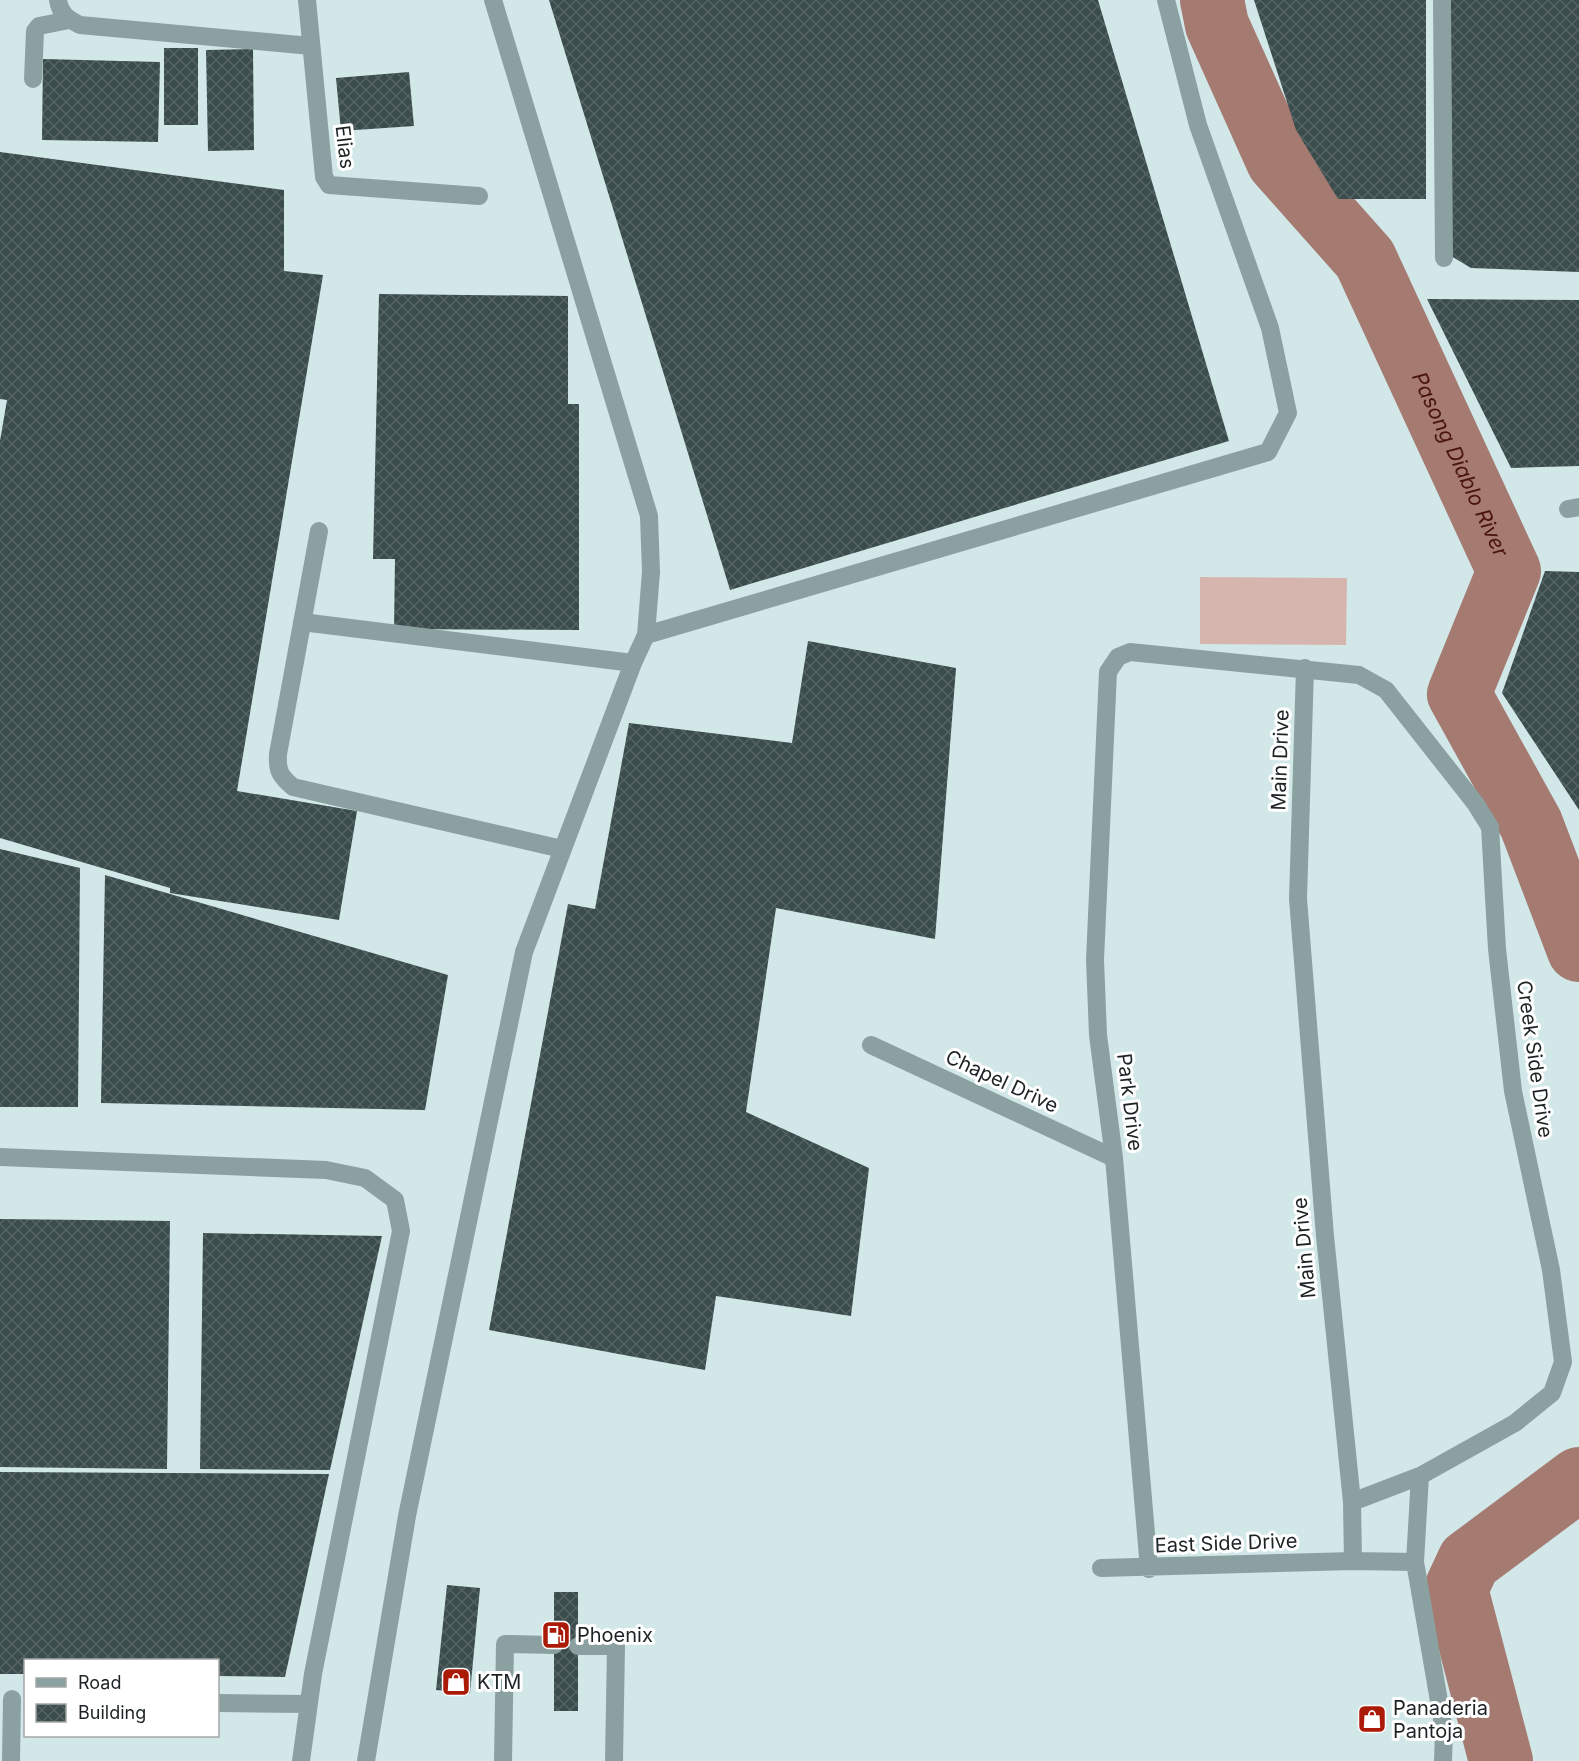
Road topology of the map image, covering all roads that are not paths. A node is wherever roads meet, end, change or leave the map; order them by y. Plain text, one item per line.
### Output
1 (58, 0) edge
2 (307, 0) edge
3 (493, 0) edge
4 (1166, 0) edge
5 (1442, 0) edge
6 (69, 20) junction
7 (311, 46) junction
8 (33, 79) dead end
9 (478, 196) dead end
10 (1444, 258) dead end
11 (319, 531) dead end
12 (302, 622) junction
13 (646, 635) junction
14 (1130, 652) joint
15 (633, 663) junction
16 (1305, 668) junction
17 (562, 849) junction
18 (871, 1044) dead end
19 (0, 1157) edge
20 (1114, 1158) junction
21 (1420, 1476) junction
22 (1352, 1502) junction
23 (1353, 1561) junction
24 (1415, 1562) junction
25 (1101, 1568) dead end
26 (1149, 1569) junction
27 (554, 1645) dead end
28 (578, 1646) dead end
29 (12, 1699) edge
30 (219, 1703) edge
31 (309, 1704) junction
32 (11, 1761) edge
33 (301, 1761) edge
34 (366, 1761) edge
35 (503, 1761) edge
36 (614, 1761) edge
37 (1443, 1761) edge

1 - 6 street
2 - 7 street, Elias
3 - 13 street
4 - 13 street
5 - 10 street
6 - 7 street
6 - 8 street
7 - 9 street, Elias
11 - 12 street
12 - 15 street
12 - 17 street
13 - 15 street
14 - 16 street, Creek Side Drive
14 - 20 street, Park Drive
15 - 17 street
16 - 21 street, Creek Side Drive
16 - 22 street, Main Drive
17 - 34 street
18 - 20 street, Chapel Drive
19 - 31 street
20 - 26 street, Park Drive
21 - 22 street, Creek Side Drive
21 - 24 street
22 - 23 street, Main Drive
23 - 24 street
23 - 26 street, East Side Drive
24 - 37 street
25 - 26 street, East Side Drive
27 - 35 street
28 - 36 street
29 - 32 street
30 - 31 street
31 - 33 street

